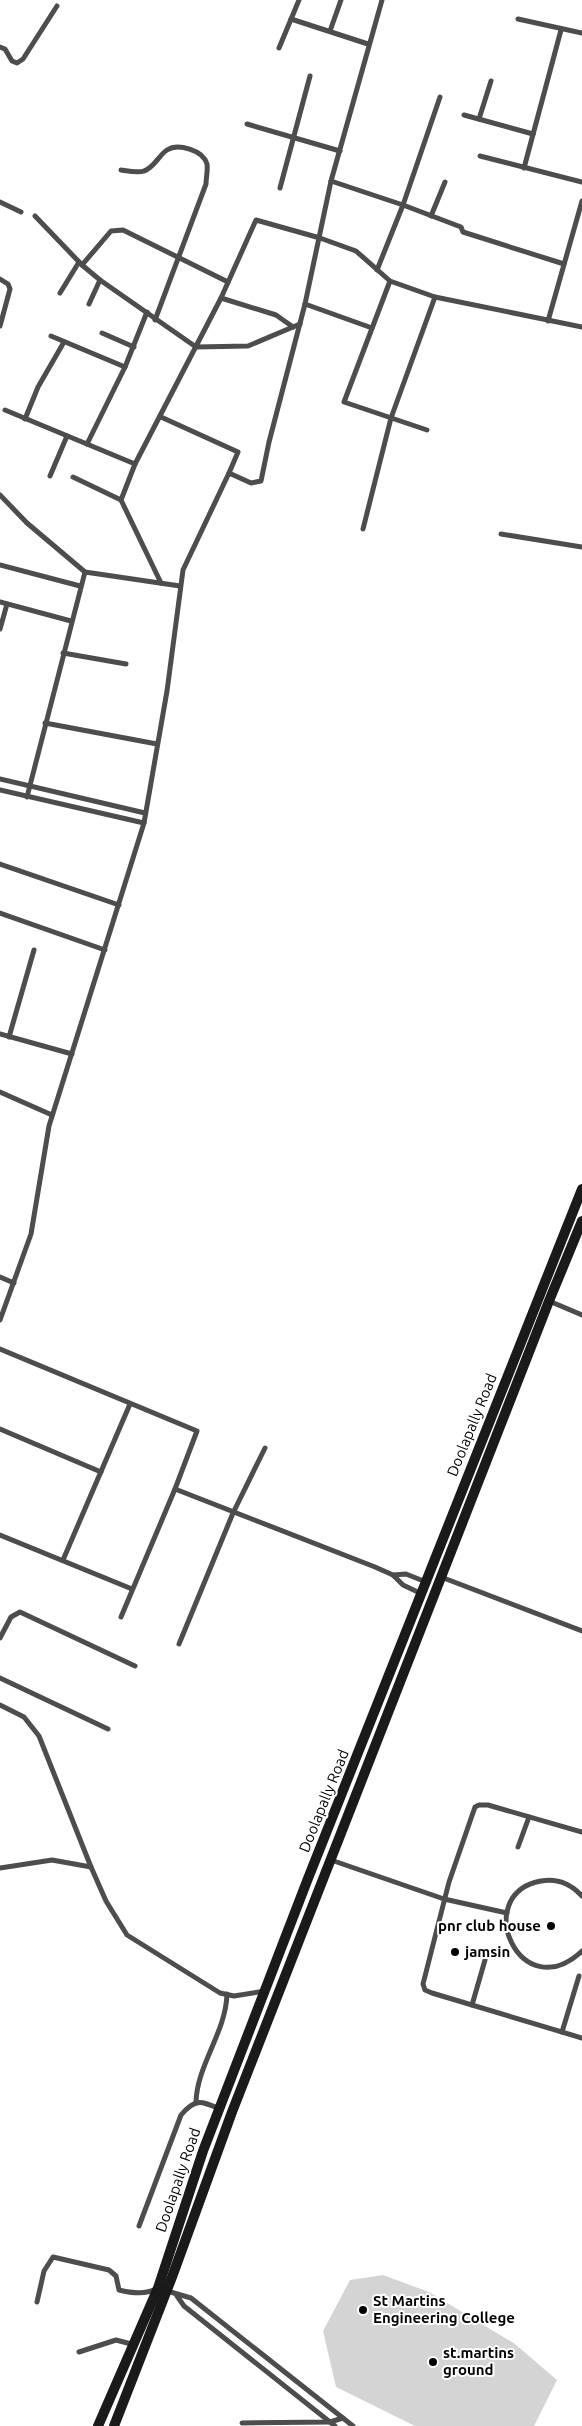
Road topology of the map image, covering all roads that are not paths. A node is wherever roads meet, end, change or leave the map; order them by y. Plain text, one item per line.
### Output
1 (299, 0) edge
2 (341, 0) edge
3 (382, 0) edge
4 (57, 6) dead end
5 (291, 19) junction
6 (518, 19) dead end
7 (561, 30) junction
8 (330, 31) junction
9 (582, 33) edge
10 (368, 44) junction
11 (0, 47) edge
12 (279, 48) dead end
13 (310, 76) dead end
14 (491, 81) dead end
15 (440, 97) dead end
16 (464, 115) dead end
17 (479, 119) junction
18 (247, 124) dead end
19 (533, 134) junction
20 (294, 138) junction
21 (340, 151) junction
22 (480, 156) dead end
23 (524, 168) junction
24 (121, 170) dead end
25 (331, 181) junction
26 (445, 182) dead end
27 (582, 182) edge
28 (280, 188) dead end
29 (582, 201) edge
30 (0, 202) edge
31 (403, 205) junction
32 (21, 212) dead end
33 (35, 216) dead end
34 (431, 216) junction
35 (579, 222) edge
36 (320, 238) junction
37 (178, 257) junction
38 (81, 263) junction
39 (564, 264) junction
40 (377, 270) junction
41 (0, 278) edge
42 (100, 280) junction
43 (390, 281) junction
44 (228, 282) junction
45 (60, 293) dead end
46 (435, 297) junction
47 (220, 298) junction
48 (89, 304) dead end
49 (305, 304) junction
50 (147, 312) junction
51 (155, 320) junction
52 (548, 321) junction
53 (300, 324) junction
54 (0, 326) edge
55 (293, 327) junction
56 (582, 327) edge
57 (372, 328) junction
58 (102, 333) dead end
59 (51, 336) dead end
60 (64, 342) junction
61 (134, 347) junction
62 (196, 347) junction
63 (125, 367) junction
64 (5, 410) dead end
65 (161, 417) junction
66 (25, 418) junction
67 (391, 418) junction
68 (427, 430) dead end
69 (67, 436) junction
70 (86, 444) junction
71 (135, 464) junction
72 (229, 473) junction
73 (50, 476) dead end
74 (73, 477) dead end
75 (0, 495) edge
76 (121, 500) junction
77 (363, 528) dead end
78 (501, 534) dead end
79 (582, 547) edge
80 (0, 564) edge
81 (84, 572) junction
82 (161, 583) junction
83 (80, 586) junction
84 (180, 586) junction
85 (0, 602) edge
86 (7, 604) junction
87 (71, 621) junction
88 (0, 629) edge
89 (63, 653) junction
90 (126, 664) dead end
91 (45, 723) junction
92 (157, 744) junction
93 (0, 779) edge
94 (30, 786) junction
95 (0, 790) edge
96 (27, 797) junction
97 (145, 813) junction
98 (144, 823) junction
99 (0, 864) edge
100 (119, 905) junction
101 (0, 913) edge
102 (34, 950) dead end
103 (105, 950) junction
104 (0, 1034) edge
105 (9, 1037) junction
106 (72, 1054) junction
107 (0, 1092) edge
108 (52, 1115) junction
109 (582, 1190) edge
110 (582, 1221) edge
111 (0, 1277) edge
112 (14, 1283) junction
113 (549, 1301) junction
114 (582, 1315) edge
115 (0, 1320) edge
116 (0, 1349) edge
117 (130, 1404) junction
118 (0, 1429) edge
119 (265, 1448) dead end
120 (101, 1472) junction
121 (176, 1489) junction
122 (233, 1513) junction
123 (0, 1535) edge
124 (63, 1560) junction
125 (393, 1575) junction
126 (441, 1577) junction
127 (426, 1582) junction
128 (132, 1589) junction
129 (422, 1594) junction
130 (121, 1617) dead end
131 (582, 1630) edge
132 (0, 1638) edge
133 (179, 1644) dead end
134 (135, 1666) dead end
135 (0, 1678) edge
136 (0, 1705) edge
137 (108, 1729) dead end
138 (529, 1817) junction
139 (330, 1826) junction
140 (341, 1831) junction
141 (582, 1832) edge
142 (518, 1847) dead end
143 (331, 1860) junction
144 (91, 1867) junction
145 (0, 1868) edge
146 (582, 1896) edge
147 (444, 1899) junction
148 (506, 1913) junction
149 (582, 1952) edge
150 (485, 1960) dead end
151 (579, 1976) dead end
152 (267, 1990) junction
153 (227, 1994) junction
154 (472, 2005) junction
155 (562, 2032) junction
156 (582, 2038) edge
157 (235, 2071) junction
158 (246, 2076) junction
159 (196, 2102) junction
160 (220, 2109) junction
161 (140, 2226) dead end
162 (162, 2290) junction
163 (177, 2296) junction
164 (37, 2302) dead end
165 (135, 2345) junction
166 (79, 2352) dead end
167 (343, 2418) junction
168 (330, 2422) junction
169 (242, 2423) dead end
170 (100, 2426) edge
171 (114, 2426) edge
172 (335, 2426) edge
173 (353, 2426) edge

1 - 5 street
2 - 8 street
3 - 10 street
4 - 11 street
5 - 8 street
5 - 12 street
6 - 7 street
7 - 9 street
7 - 19 street
8 - 10 street
10 - 21 street
13 - 20 street
14 - 17 street
15 - 31 street
16 - 17 street
17 - 19 street
18 - 20 street
19 - 23 street
20 - 21 street
20 - 28 street
21 - 25 street
22 - 23 street
23 - 27 street
24 - 37 street
25 - 31 street
25 - 36 street
26 - 34 street
29 - 35 street
30 - 32 street
31 - 34 street
31 - 40 street
33 - 38 street
34 - 39 street
35 - 39 street
36 - 40 street
36 - 44 street
36 - 49 street
37 - 38 street
37 - 44 street
37 - 51 street
38 - 42 street
38 - 45 street
39 - 52 street
40 - 43 street
41 - 54 street
42 - 48 street
42 - 50 street
43 - 46 street
43 - 57 street
44 - 47 street
46 - 52 street
46 - 67 street
47 - 55 street
47 - 62 street
49 - 53 street
49 - 57 street
50 - 51 street
50 - 61 street
51 - 62 street
52 - 56 street
53 - 55 street
53 - 72 street
55 - 62 street
57 - 67 street
58 - 61 street
59 - 60 street
60 - 63 street
60 - 66 street
61 - 63 street
62 - 65 street
63 - 70 street
64 - 66 street
65 - 71 street
65 - 72 street
66 - 69 street
67 - 68 street
67 - 77 street
69 - 70 street
69 - 73 street
70 - 71 street
71 - 76 street
72 - 84 street
74 - 76 street
75 - 81 street
76 - 82 street
78 - 79 street
80 - 83 street
81 - 82 street
81 - 83 street
82 - 84 street
83 - 87 street
84 - 92 street
85 - 86 street
86 - 87 street
86 - 88 street
87 - 89 street
89 - 90 street
89 - 91 street
91 - 92 street
91 - 94 street
92 - 97 street
93 - 94 street
94 - 96 street
94 - 97 street
95 - 96 street
96 - 98 street
97 - 98 street
98 - 100 street
99 - 100 street
100 - 103 street
101 - 103 street
102 - 105 street
103 - 106 street
104 - 105 street
105 - 106 street
106 - 108 street
107 - 108 street
108 - 112 street
109 - 127 main road, Doolapally Road
110 - 113 main road
111 - 112 street
112 - 115 street
113 - 114 street
113 - 126 main road
116 - 117 street
117 - 120 street
117 - 121 street
118 - 120 street
119 - 122 street
120 - 124 street
121 - 122 street
121 - 128 street
122 - 125 street
122 - 133 street
123 - 124 street
124 - 128 street
125 - 127 street
125 - 129 street
126 - 131 street
126 - 140 main road
127 - 129 main road, Doolapally Road
128 - 130 street
129 - 139 main road, Doolapally Road
132 - 134 street
135 - 137 street
136 - 144 street
138 - 141 street
138 - 142 street
138 - 147 street
139 - 140 main road
139 - 152 main road, Doolapally Road
140 - 143 main road
143 - 147 street
143 - 158 main road
144 - 145 street
144 - 153 street
146 - 148 street
147 - 148 street
147 - 154 street
148 - 149 street
150 - 154 street
151 - 155 street
152 - 153 street
152 - 157 main road, Doolapally Road
153 - 159 street
154 - 155 street
155 - 156 street
157 - 158 main road
157 - 160 main road, Doolapally Road
158 - 162 main road
159 - 160 street
159 - 161 street
160 - 162 main road, Doolapally Road
162 - 163 street
162 - 164 street
162 - 165 main road, Doolapally Road
162 - 171 main road
163 - 167 street
163 - 168 street
165 - 166 street
165 - 170 main road, Doolapally Road
167 - 168 street
167 - 173 street
168 - 169 street
168 - 172 street

